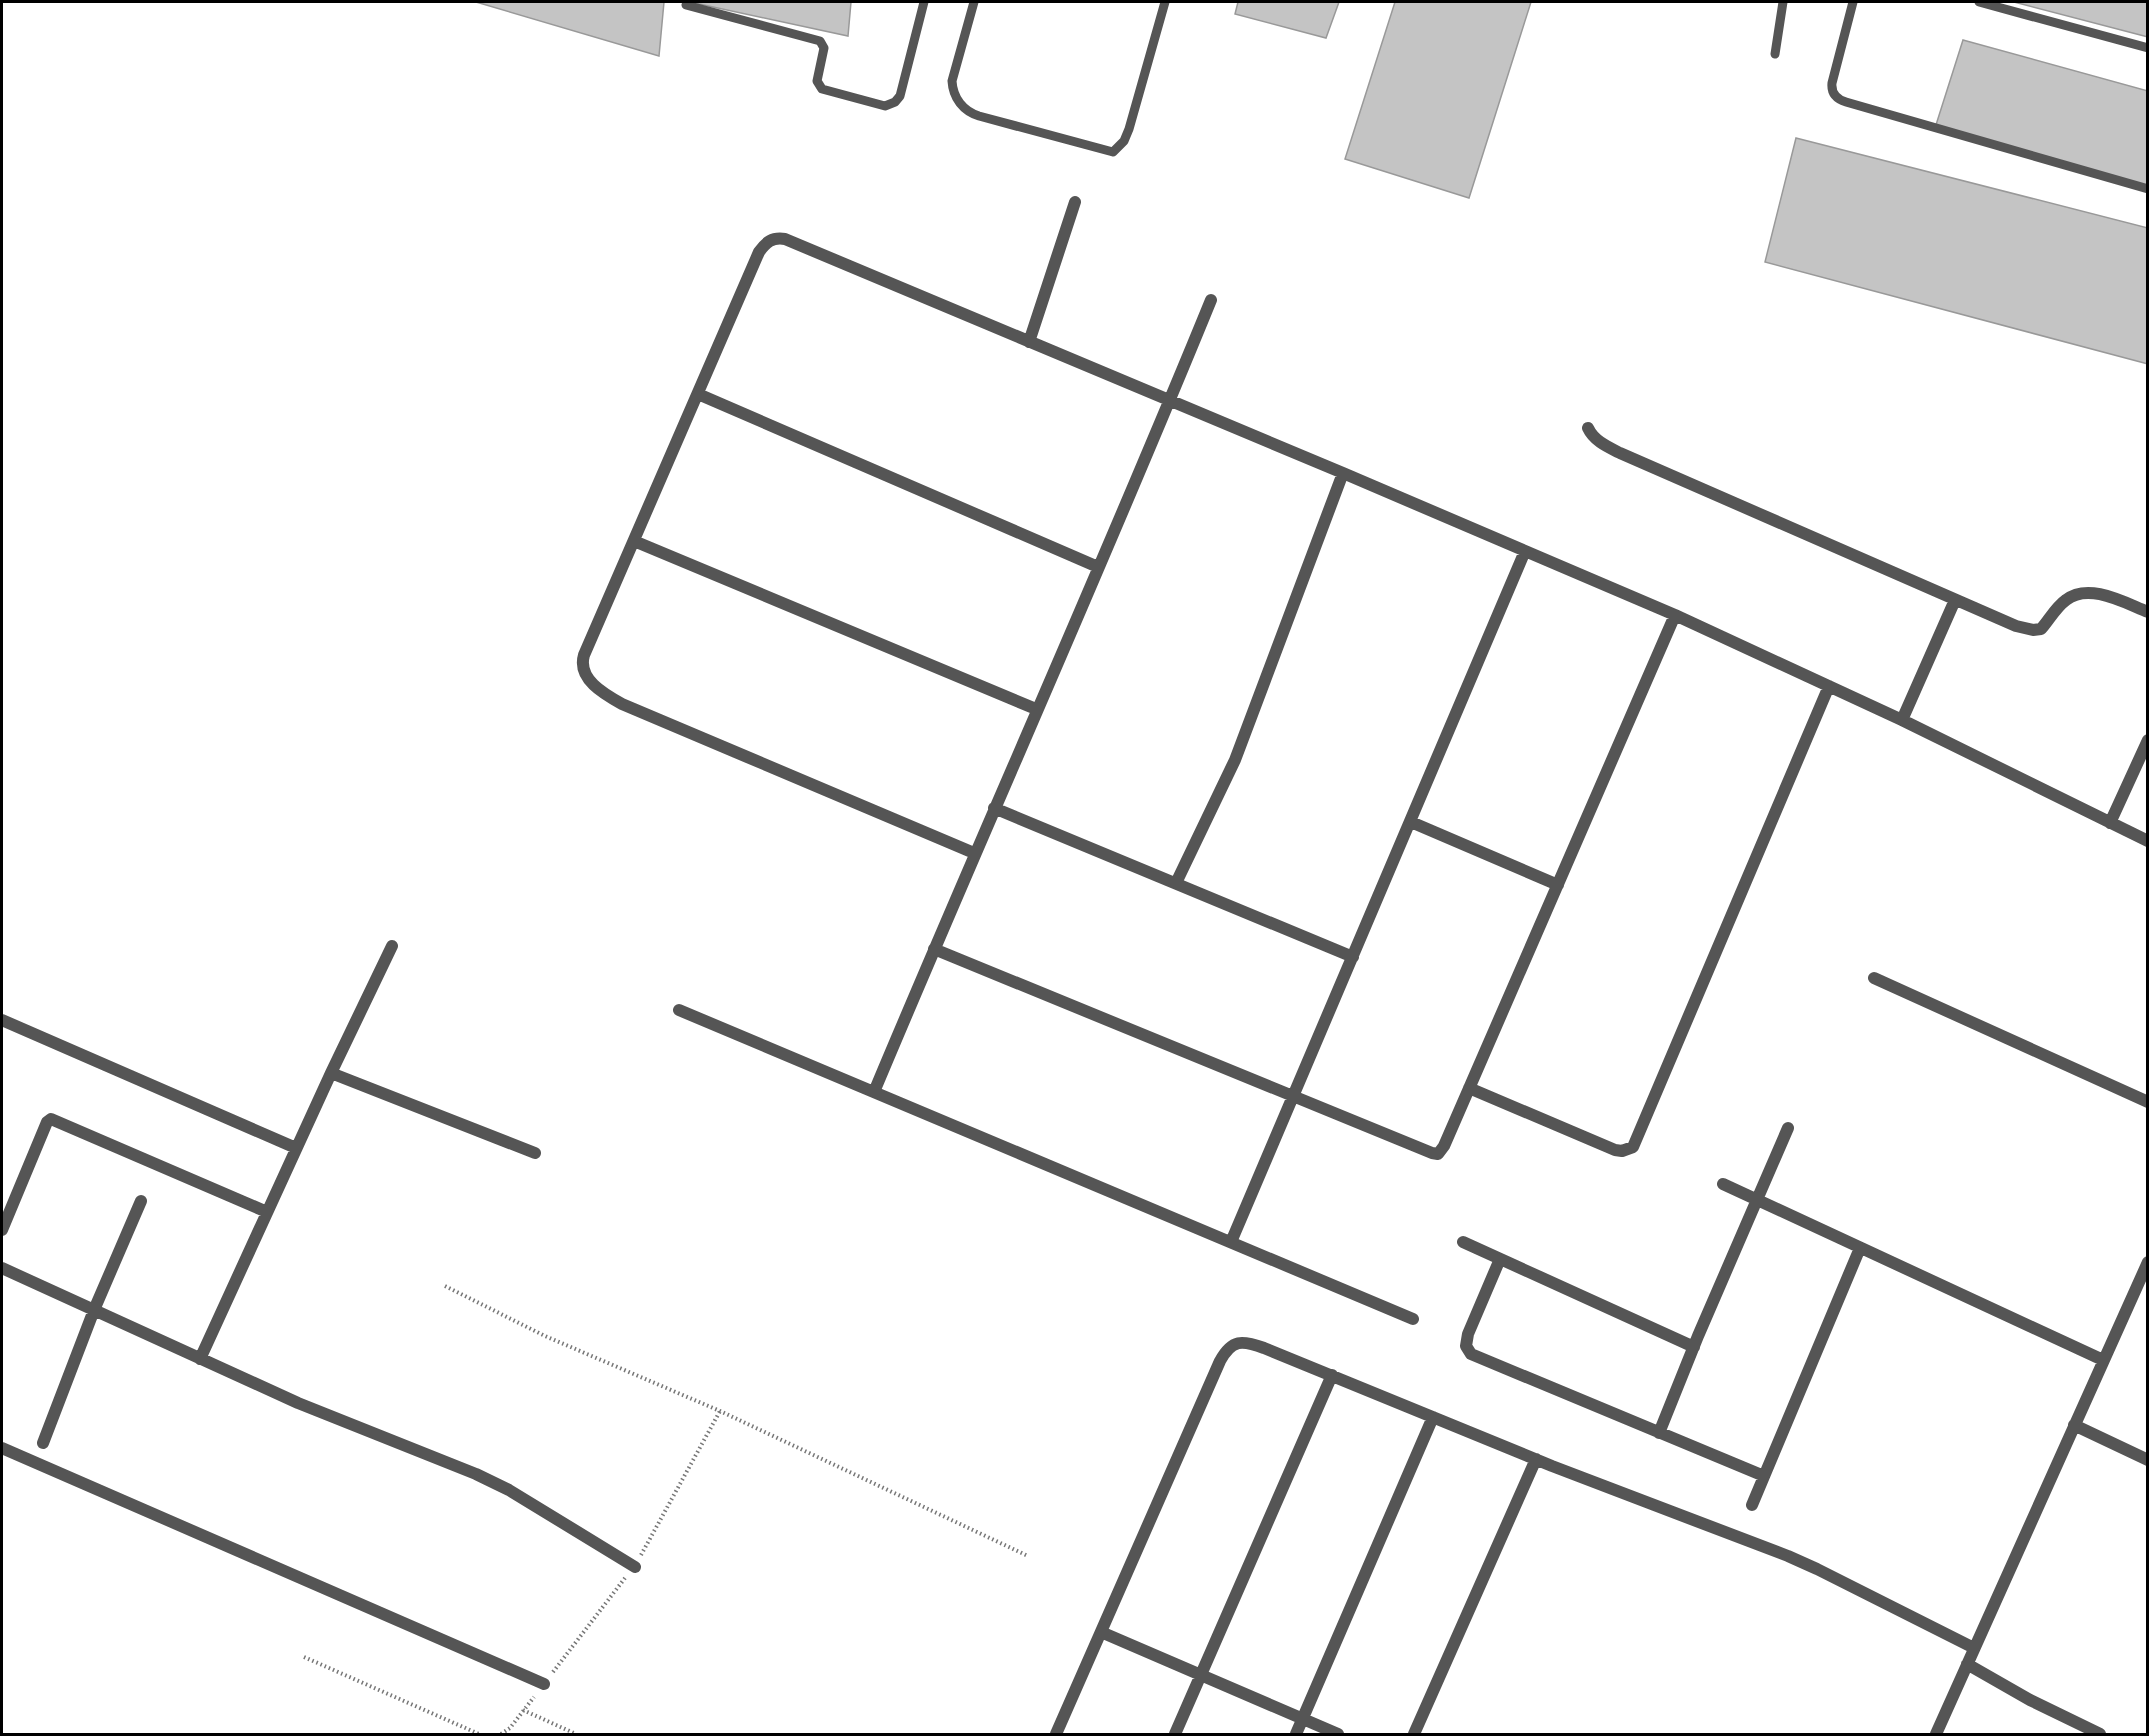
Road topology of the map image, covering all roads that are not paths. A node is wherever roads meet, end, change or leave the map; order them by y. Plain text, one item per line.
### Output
1 (924, 2) edge
2 (974, 2) edge
3 (1165, 2) edge
4 (1783, 2) edge
5 (1854, 2) edge
6 (1979, 2) edge
7 (686, 5) dead end
8 (2148, 48) edge
9 (1775, 54) dead end
10 (2148, 189) edge
11 (1075, 202) dead end
12 (1211, 300) dead end
13 (1029, 342) junction
14 (698, 394) junction
15 (1170, 401) junction
16 (1588, 428) dead end
17 (1343, 473) junction
18 (634, 541) junction
19 (1525, 551) junction
20 (1098, 567) junction
21 (1955, 600) junction
22 (2148, 612) edge
23 (1675, 615) junction
24 (1829, 686) junction
25 (1036, 709) junction
26 (1902, 720) junction
27 (2148, 740) edge
28 (994, 808) junction
29 (1411, 822) junction
30 (2110, 823) junction
31 (2148, 842) edge
32 (974, 853) junction
33 (1176, 883) junction
34 (1558, 885) junction
35 (392, 946) dead end
36 (934, 949) junction
37 (1353, 957) junction
38 (1874, 978) dead end
39 (679, 1010) dead end
40 (2, 1020) edge
41 (331, 1072) junction
42 (1469, 1088) junction
43 (874, 1092) junction
44 (1294, 1097) junction
45 (2148, 1102) edge
46 (1788, 1128) dead end
47 (296, 1148) junction
48 (535, 1153) dead end
49 (1723, 1184) dead end
50 (1757, 1200) junction
51 (141, 1201) dead end
52 (267, 1212) junction
53 (2, 1230) edge
54 (1231, 1242) junction
55 (1463, 1242) dead end
56 (1860, 1248) junction
57 (1500, 1259) junction
58 (2148, 1262) edge
59 (2, 1268) edge
60 (2142, 1287) edge
61 (94, 1310) junction
62 (1413, 1319) dead end
63 (1694, 1347) junction
64 (200, 1359) junction
65 (2103, 1360) junction
66 (1332, 1375) junction
67 (1433, 1417) junction
68 (2074, 1425) junction
69 (1659, 1433) junction
70 (43, 1443) dead end
71 (2, 1448) edge
72 (1536, 1459) junction
73 (2148, 1460) edge
74 (1764, 1476) junction
75 (1752, 1505) dead end
76 (634, 1567) dead end
77 (1101, 1632) junction
78 (1974, 1648) junction
79 (1966, 1664) junction
80 (1201, 1675) junction
81 (544, 1684) dead end
82 (1302, 1719) junction
83 (1056, 1734) edge
84 (1175, 1734) edge
85 (1296, 1734) edge
86 (1338, 1734) edge
87 (1414, 1734) edge
88 (1936, 1734) edge
89 (2100, 1734) edge

1 - 7 lane
2 - 3 lane
4 - 9 lane
5 - 10 lane
6 - 8 lane
11 - 13 street
12 - 15 street
13 - 14 street
13 - 15 street
14 - 18 street
14 - 20 street
15 - 17 street
15 - 20 street
16 - 21 street
17 - 19 street
17 - 33 street
18 - 25 street
18 - 32 street
19 - 23 street
19 - 29 street
20 - 25 street
21 - 22 street
21 - 26 street
23 - 24 street
23 - 34 street
24 - 26 street
24 - 42 street
25 - 28 street
26 - 30 street
27 - 30 street
28 - 32 street
28 - 33 street
29 - 34 street
29 - 37 street
30 - 31 street
32 - 36 street
33 - 37 street
34 - 42 street
35 - 41 street
36 - 43 street
36 - 44 street
37 - 44 street
38 - 45 street
39 - 43 street
40 - 47 street
41 - 47 street
41 - 48 street
42 - 44 street
43 - 54 street
44 - 54 street
46 - 50 street
47 - 52 street
49 - 50 street
50 - 56 street
50 - 63 street
51 - 61 street
52 - 53 street
52 - 64 street
54 - 62 street
55 - 57 street
56 - 65 street
56 - 74 street
57 - 63 street
57 - 69 street
58 - 60 street
59 - 61 street
60 - 65 street
61 - 64 street
61 - 70 street
63 - 69 street
64 - 76 street
65 - 68 street
66 - 67 street
66 - 77 street
66 - 80 street
67 - 72 street
67 - 82 street
68 - 73 street
68 - 78 street
69 - 74 street
71 - 81 street
72 - 78 street
72 - 87 street
74 - 75 street
77 - 80 street
77 - 83 street
78 - 79 street
79 - 88 street
79 - 89 street
80 - 82 street
80 - 84 street
82 - 85 street
82 - 86 street

